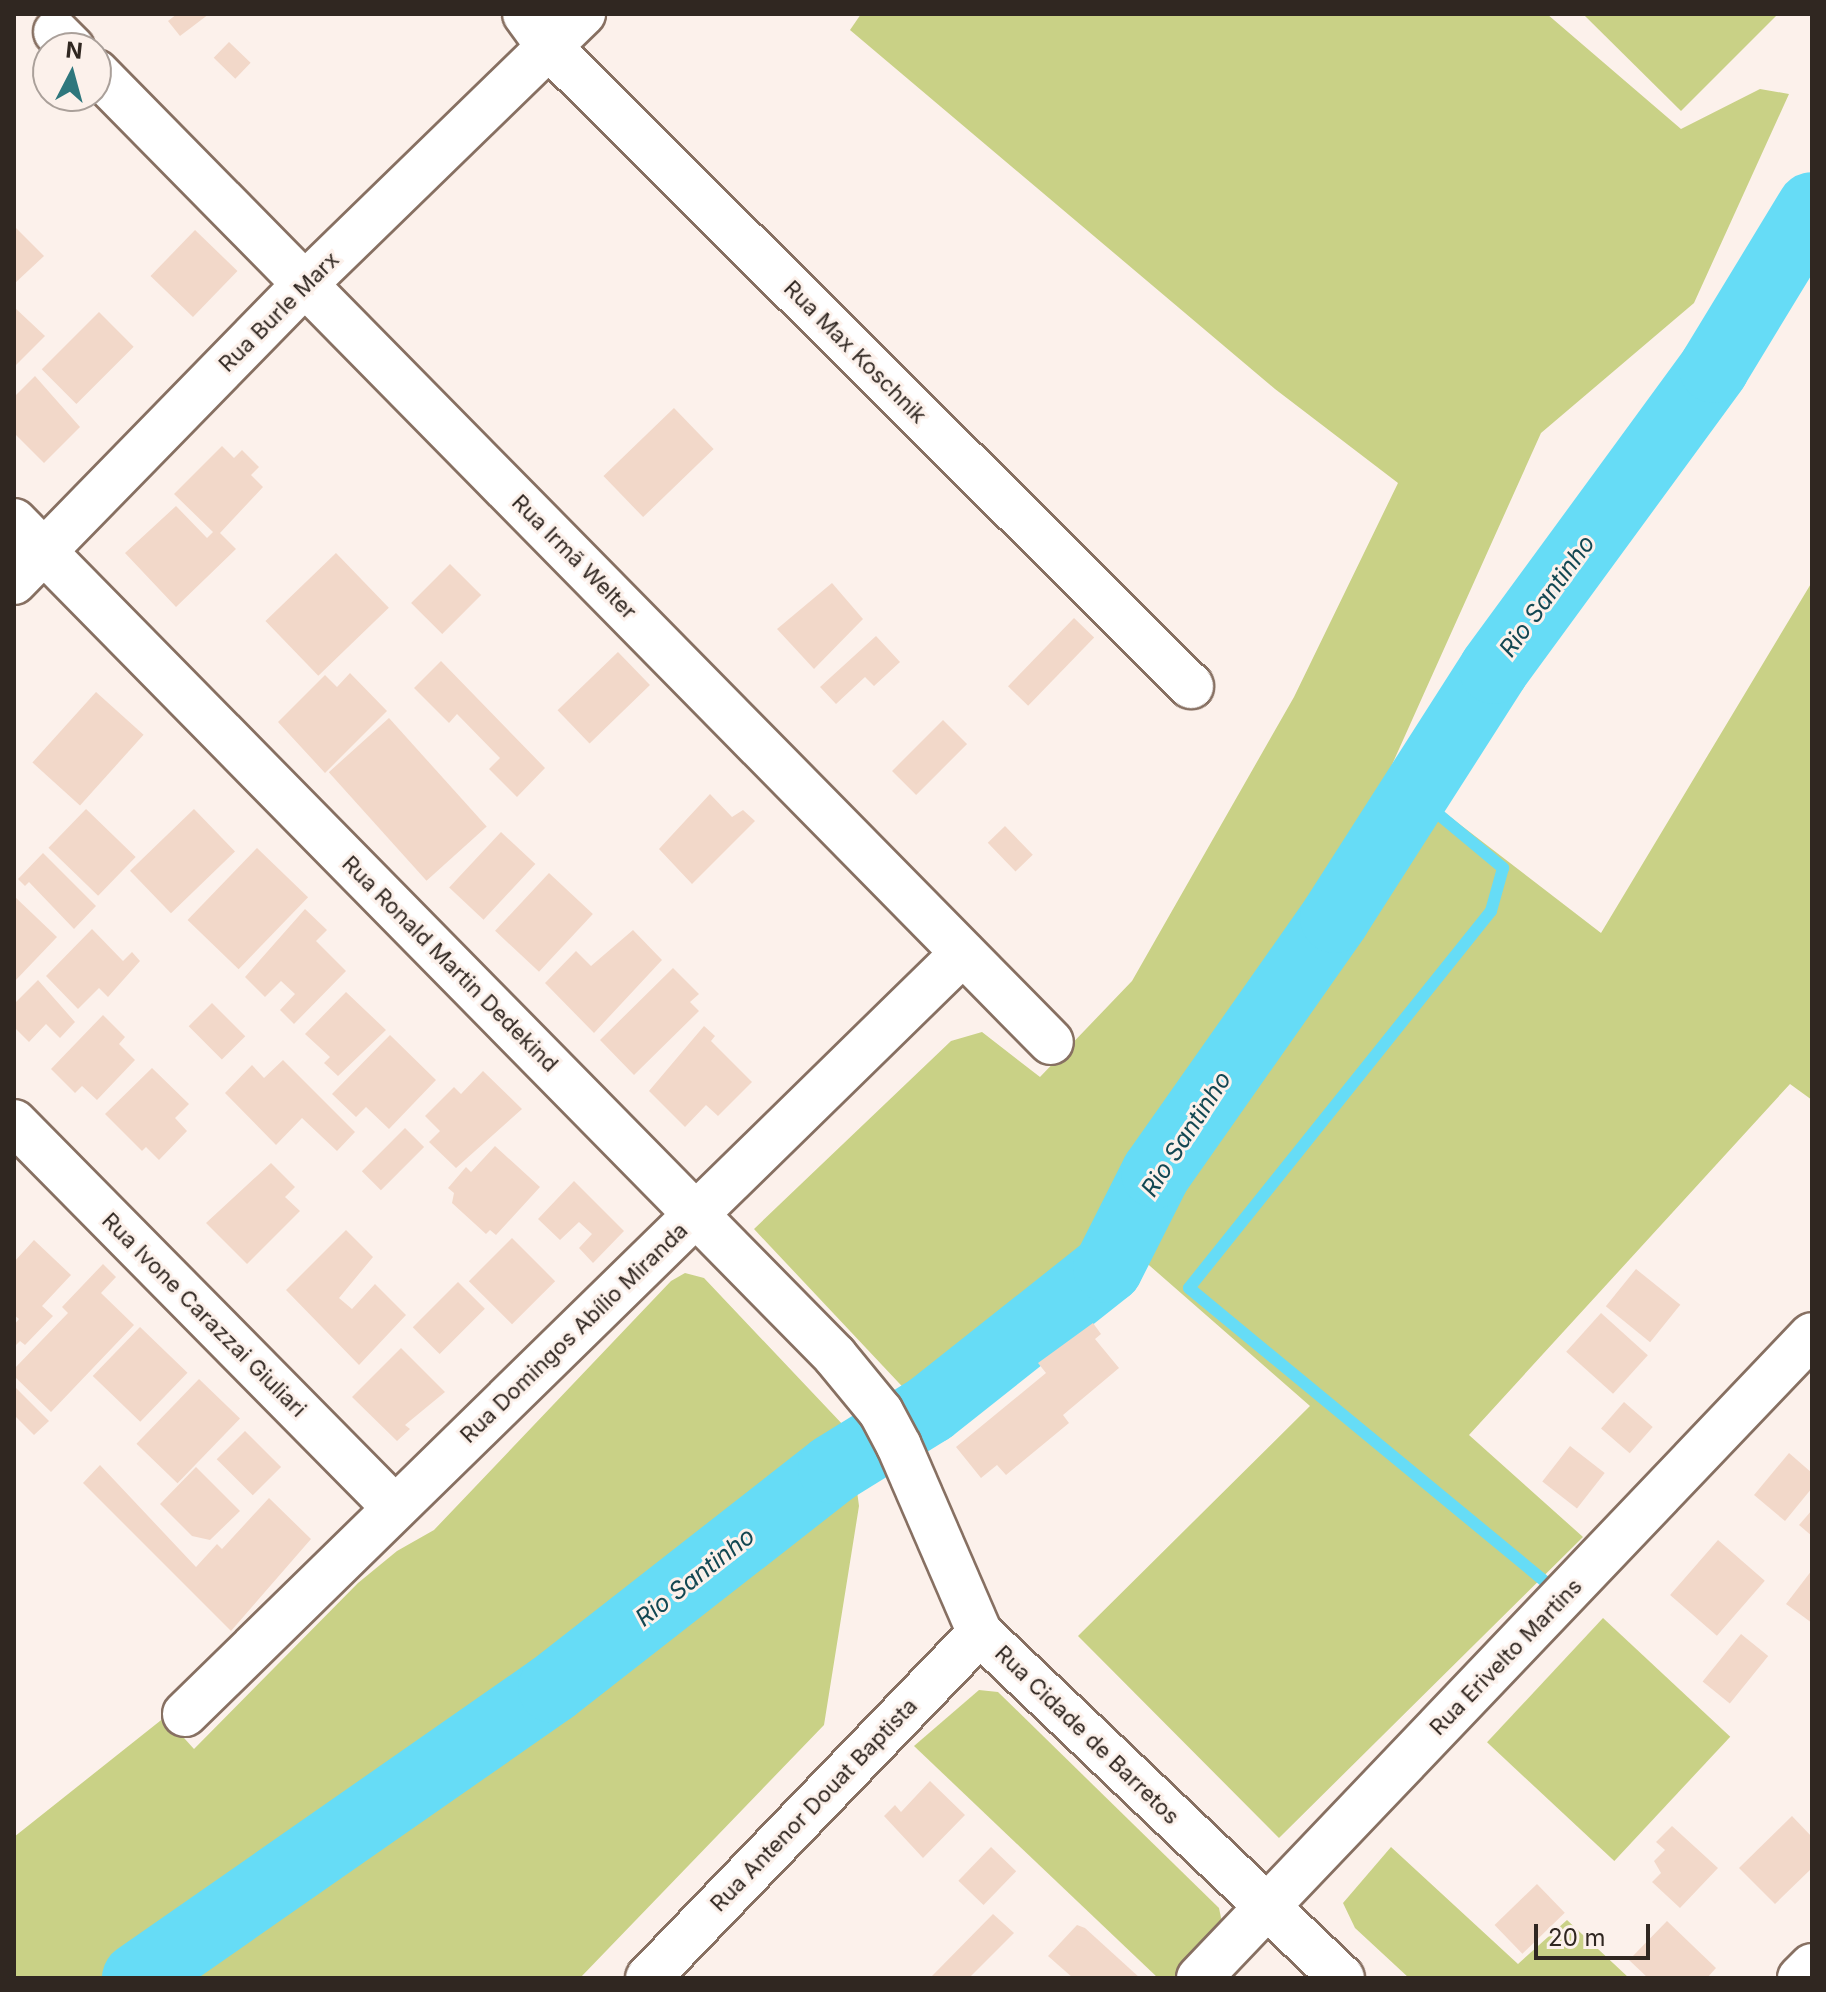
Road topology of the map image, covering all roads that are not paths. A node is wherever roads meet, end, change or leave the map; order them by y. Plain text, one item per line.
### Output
1 (583, 14) edge
2 (537, 31) edge
3 (112, 88) edge
4 (305, 284) junction
5 (24, 551) edge
6 (1191, 686) dead end
7 (963, 953) junction
8 (1051, 1042) dead end
9 (14, 1122) edge
10 (696, 1214) junction
11 (1812, 1335) edge
12 (890, 1429) joint
13 (395, 1508) junction
14 (980, 1633) junction
15 (185, 1714) dead end
16 (1267, 1907) junction
17 (1812, 1966) edge
18 (648, 1978) edge
19 (1199, 1978) edge
20 (1342, 1978) edge
21 (1800, 1978) edge

1 - 2 street, Rua Burle Marx
2 - 4 street, Rua Burle Marx
2 - 6 street, Rua Max Koschnik
3 - 4 street, Rua Irmã Welter
4 - 5 street, Rua Burle Marx
4 - 7 street, Rua Irmã Welter
5 - 10 street, Rua Ronald Martin Dedekind
7 - 8 street, Rua Irmã Welter
7 - 10 street, Rua Domingos Abílio Miranda
9 - 13 street, Rua Ivone Carazzai Giuliari
10 - 12 street, Rua Ronald Martin Dedekind
10 - 13 street, Rua Domingos Abílio Miranda
11 - 16 street, Rua Erivelto Martins
12 - 14 street, Rua Cidade de Barretos
13 - 15 street, Rua Domingos Abílio Miranda
14 - 16 street, Rua Cidade de Barretos
14 - 18 street, Rua Antenor Douat Baptista
16 - 19 street, Rua Erivelto Martins
16 - 20 street, Rua Cidade de Barretos
17 - 21 street

